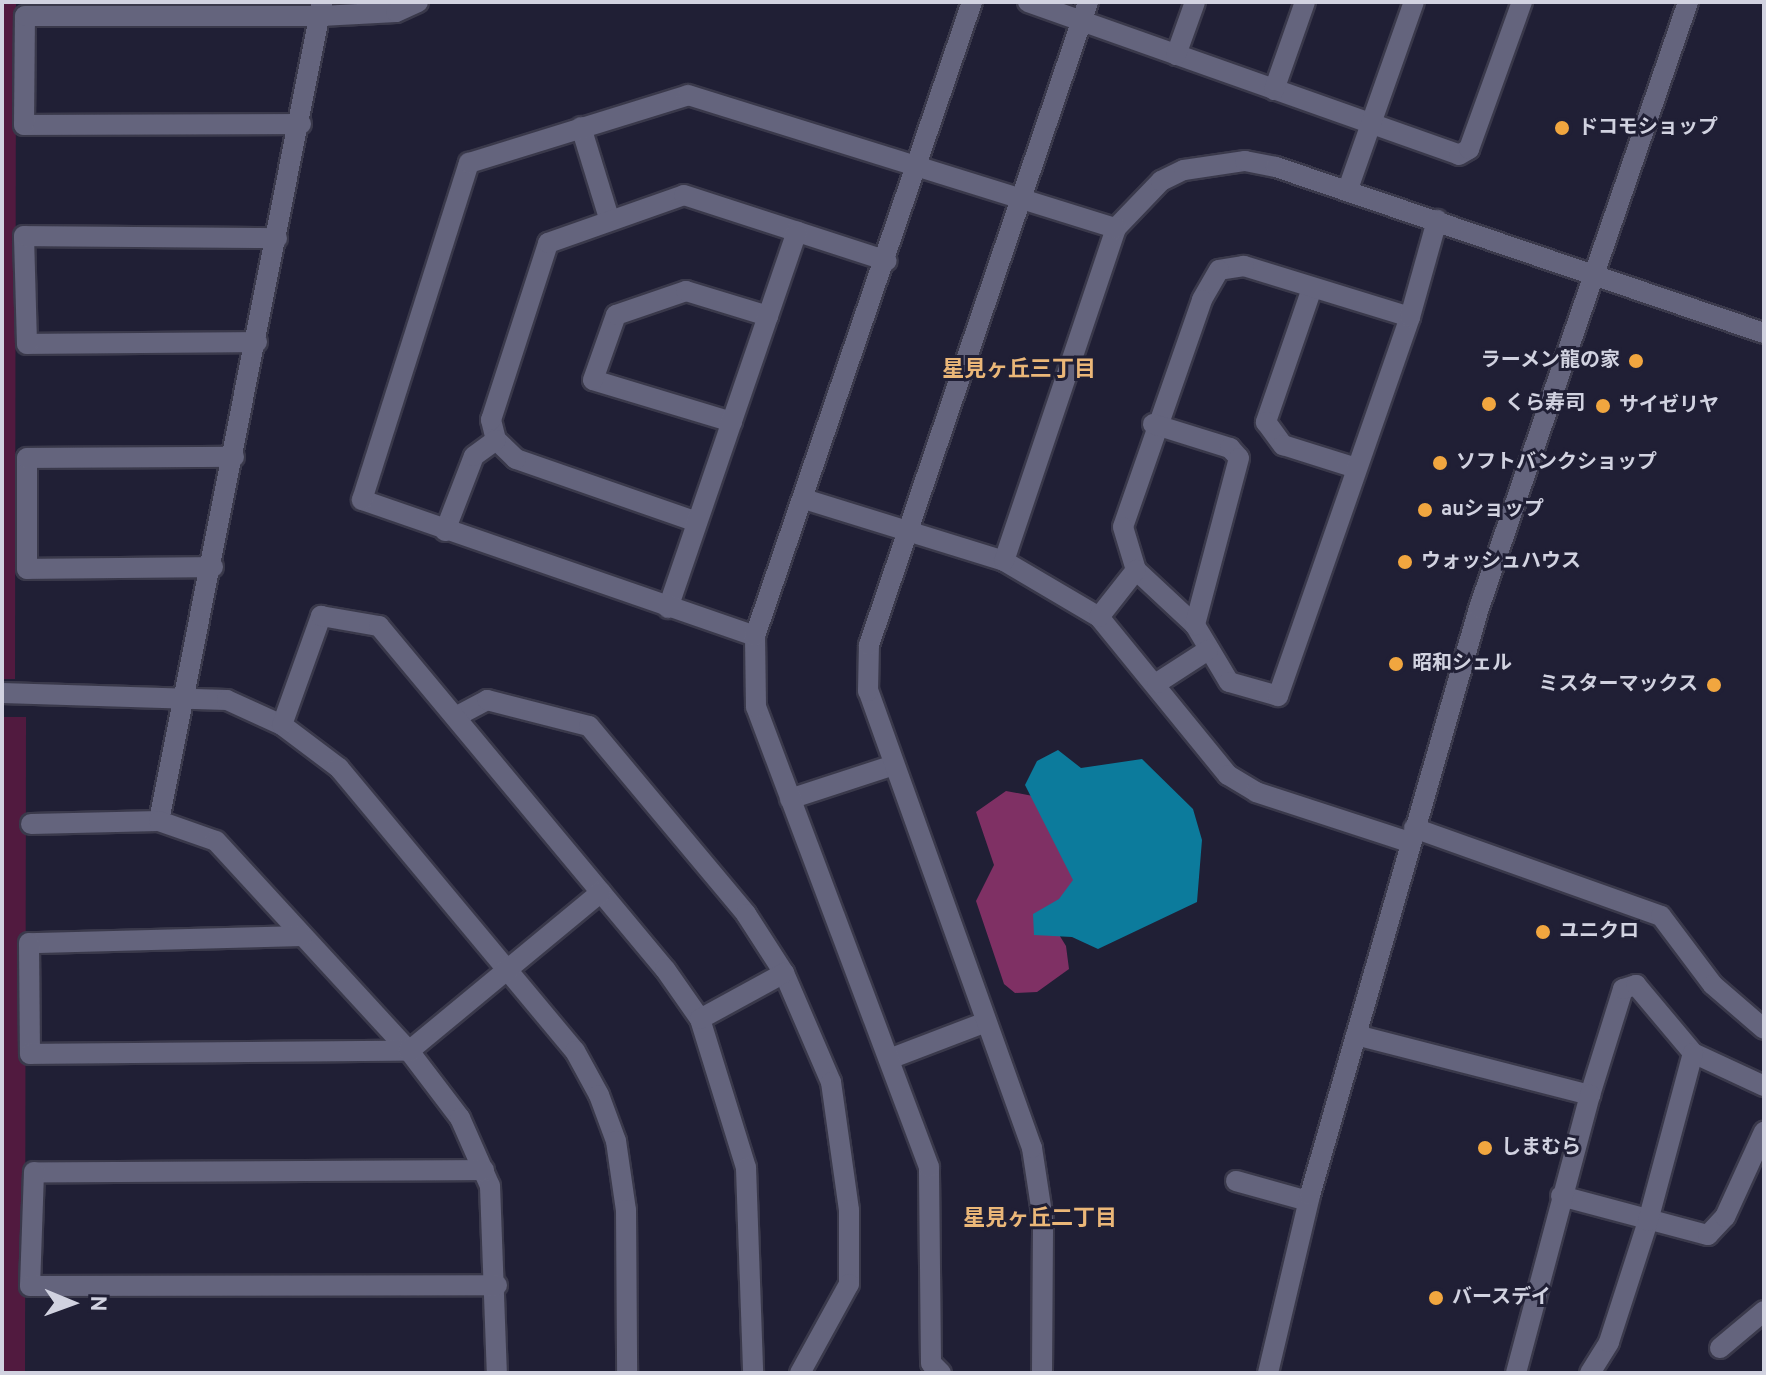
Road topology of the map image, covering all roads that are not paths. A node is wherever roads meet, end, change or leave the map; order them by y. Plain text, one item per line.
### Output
1 (418, 2) edge
2 (972, 2) edge
3 (1028, 2) edge
4 (1088, 2) edge
5 (1195, 2) edge
6 (1305, 2) edge
7 (1414, 2) edge
8 (1522, 2) edge
9 (1688, 2) edge
10 (322, 9) edge
11 (1081, 22) junction
12 (1176, 55) junction
13 (1274, 90) junction
14 (301, 124) junction
15 (1371, 124) junction
16 (581, 127) junction
17 (915, 162) junction
18 (1348, 189) junction
19 (1017, 197) junction
20 (609, 218) junction
21 (1437, 220) junction
22 (1116, 228) junction
23 (797, 231) junction
24 (277, 238) junction
25 (887, 261) junction
26 (1591, 276) junction
27 (1311, 291) junction
28 (768, 316) junction
29 (1410, 317) junction
30 (1764, 333) edge
31 (257, 342) junction
32 (732, 422) junction
33 (1153, 424) junction
34 (496, 440) junction
35 (234, 457) junction
36 (1356, 468) junction
37 (804, 499) junction
38 (697, 522) junction
39 (903, 530) junction
40 (445, 531) junction
41 (1004, 561) junction
42 (213, 567) junction
43 (1136, 570) junction
44 (668, 608) junction
45 (1099, 617) junction
46 (1195, 625) junction
47 (755, 636) junction
48 (1208, 650) junction
49 (1157, 683) junction
50 (2, 693) edge
51 (185, 695) junction
52 (459, 715) junction
53 (282, 725) junction
54 (894, 765) junction
55 (790, 799) junction
56 (159, 821) junction
57 (31, 824) dead end
58 (1412, 835) junction
59 (601, 892) junction
60 (302, 936) junction
61 (506, 969) junction
62 (784, 973) junction
63 (700, 1019) junction
64 (986, 1022) junction
65 (1764, 1029) edge
66 (1356, 1035) junction
67 (409, 1051) junction
68 (1693, 1053) junction
69 (889, 1059) junction
70 (1764, 1086) edge
71 (1590, 1095) junction
72 (1764, 1132) edge
73 (484, 1170) junction
74 (1236, 1181) dead end
75 (1561, 1196) junction
76 (1308, 1201) junction
77 (1648, 1221) junction
78 (497, 1285) junction
79 (1764, 1311) edge
80 (1720, 1348) dead end
81 (497, 1373) edge
82 (627, 1373) edge
83 (753, 1373) edge
84 (800, 1373) edge
85 (941, 1373) edge
86 (1042, 1373) edge
87 (1268, 1373) edge
88 (1516, 1373) edge
89 (1590, 1373) edge

1 - 10 street
2 - 17 street
3 - 11 street
4 - 11 street
5 - 12 street
6 - 13 street
7 - 15 street
8 - 15 street
9 - 26 street
10 - 14 street
10 - 14 street
11 - 12 street
11 - 19 street
12 - 13 street
13 - 15 street
14 - 24 street
15 - 18 street
16 - 17 street
16 - 20 street
16 - 40 street
17 - 19 street
17 - 25 street
18 - 21 street
18 - 22 street
19 - 22 street
19 - 39 street
20 - 23 street
20 - 34 street
21 - 26 street
21 - 29 street
22 - 41 street
23 - 25 street
23 - 28 street
24 - 31 street
24 - 31 street
25 - 37 street
26 - 30 street
26 - 58 street
27 - 29 street
27 - 33 street
27 - 36 street
28 - 32 street
28 - 32 street
29 - 36 street
31 - 35 street
32 - 38 street
33 - 43 street
33 - 46 street
34 - 38 street
34 - 40 street
35 - 42 street
35 - 42 street
36 - 48 street
37 - 39 street
37 - 47 street
38 - 44 street
39 - 41 street
39 - 54 street
40 - 44 street
41 - 45 street
42 - 51 street
43 - 45 street
43 - 46 street
44 - 47 street
45 - 49 street
46 - 48 street
47 - 55 street
48 - 49 street
49 - 58 street
50 - 51 street
51 - 53 street
51 - 56 street
52 - 53 street
52 - 59 street
52 - 62 street
53 - 61 street
54 - 55 street
54 - 64 street
55 - 69 street
56 - 57 street
56 - 60 street
58 - 65 street
58 - 66 street
59 - 61 street
59 - 63 street
60 - 67 street
60 - 67 street
61 - 67 street
61 - 82 street
62 - 63 street
62 - 84 street
63 - 83 street
64 - 69 street
64 - 86 street
66 - 71 street
66 - 76 street
67 - 73 street
68 - 70 street
68 - 71 street
68 - 77 street
69 - 85 street
71 - 75 street
72 - 77 street
73 - 78 street
73 - 78 street
74 - 76 street
75 - 77 street
75 - 88 street
76 - 87 street
77 - 89 street
78 - 81 street
79 - 80 street

